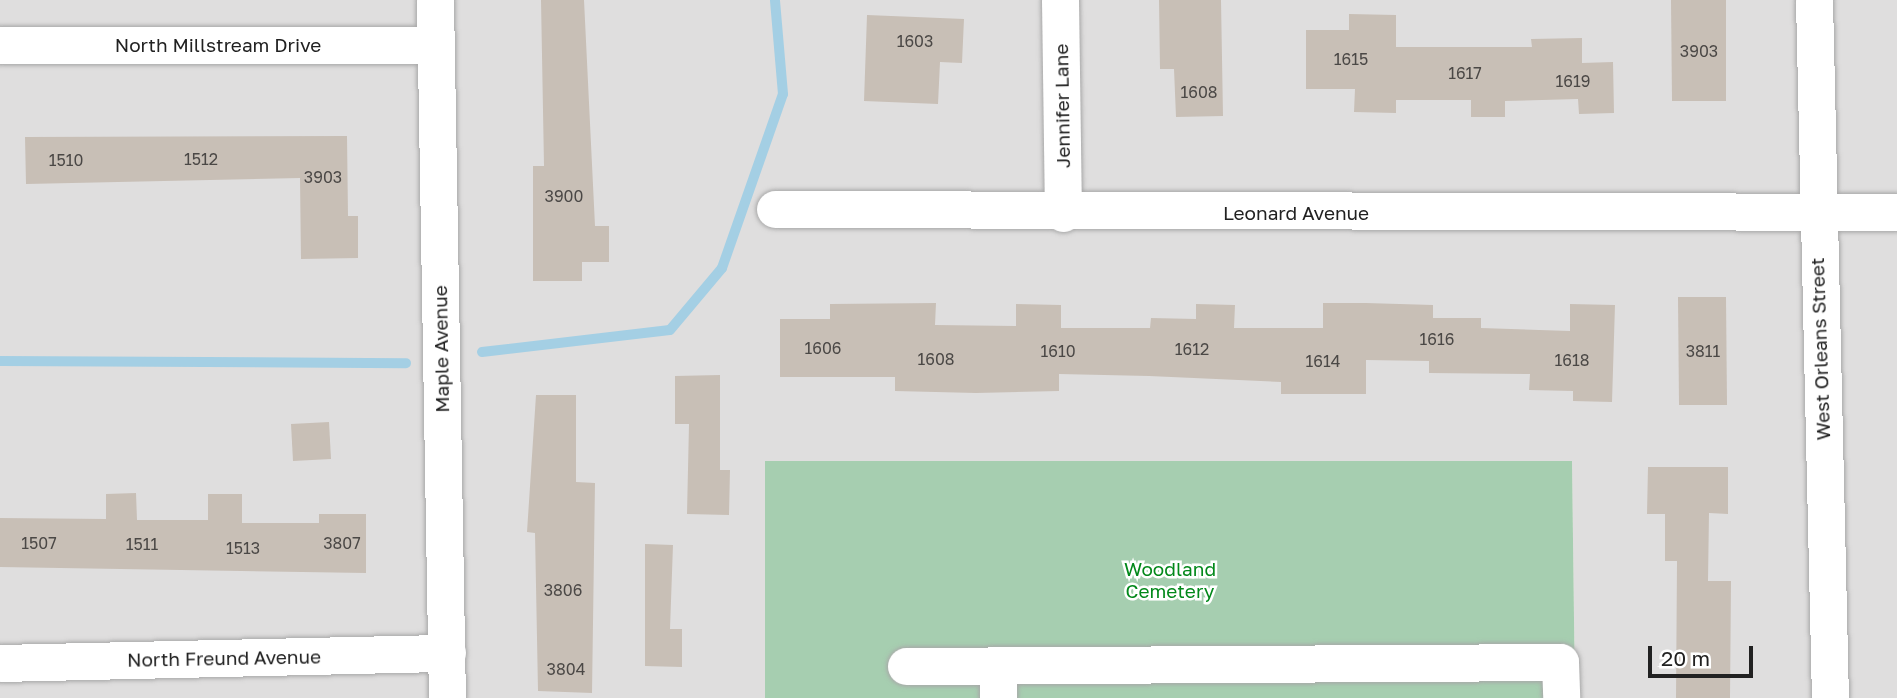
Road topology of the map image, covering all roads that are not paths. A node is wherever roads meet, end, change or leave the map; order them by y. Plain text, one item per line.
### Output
1 (435, 0) edge
2 (1060, 0) edge
3 (1814, 0) edge
4 (0, 45) edge
5 (435, 45) junction
6 (775, 209) dead end
7 (1063, 212) junction
8 (1897, 212) edge
9 (1816, 213) junction
10 (447, 653) junction
11 (0, 663) edge
12 (906, 666) dead end
13 (998, 682) edge
14 (447, 698) edge
15 (1561, 698) edge
16 (1830, 698) edge

1 - 5 street, Maple Avenue
2 - 7 street, Jennifer Lane
3 - 9 street, West Orleans Street
4 - 5 street, North Millstream Drive
5 - 10 street, Maple Avenue
6 - 7 street, Leonard Avenue
7 - 9 street, Leonard Avenue
8 - 9 street, Leonard Avenue
9 - 16 street, West Orleans Street
10 - 11 street, North Freund Avenue
10 - 14 street, Maple Avenue
12 - 13 street
13 - 15 street

